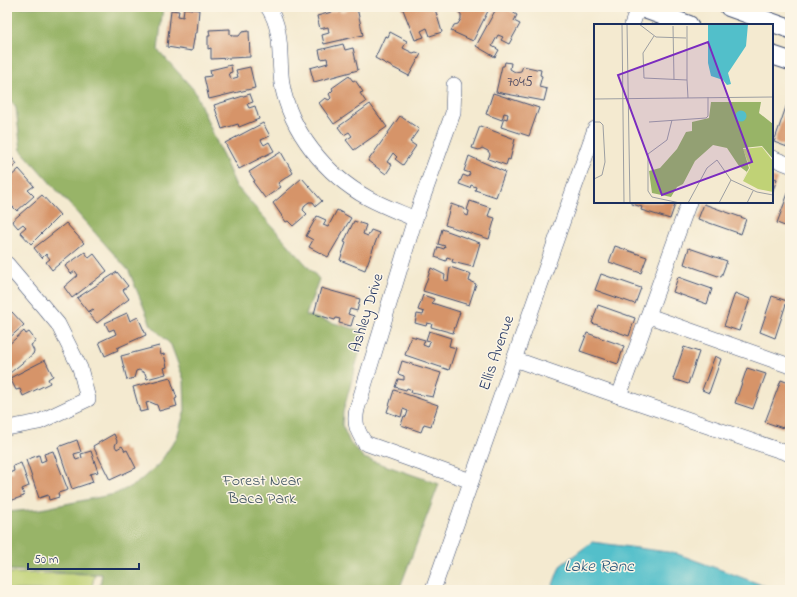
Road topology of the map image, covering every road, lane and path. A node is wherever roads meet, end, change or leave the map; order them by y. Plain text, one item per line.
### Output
1 (268, 7) edge
2 (638, 7) edge
3 (729, 7) edge
4 (632, 24) edge
5 (686, 24) edge
6 (790, 29) edge
7 (773, 55) edge
8 (790, 62) edge
9 (454, 85) dead end
10 (594, 132) edge
11 (773, 158) edge
12 (790, 164) edge
13 (689, 203) edge
14 (415, 219) junction
15 (7, 264) edge
16 (649, 316) junction
17 (514, 360) junction
18 (790, 366) edge
19 (619, 396) junction
20 (7, 428) edge
21 (790, 454) edge
22 (471, 481) junction
23 (433, 590) edge

1 - 14 street
2 - 4 street
2 - 5 main road
3 - 6 main road
7 - 8 main road
9 - 14 street, Ashley Drive
10 - 17 street, Ellis Avenue
11 - 12 street
13 - 16 street
14 - 22 street, Ashley Drive
15 - 20 street
16 - 18 street
16 - 19 street
17 - 19 street
17 - 22 street, Ellis Avenue
19 - 21 street
22 - 23 street, Ellis Avenue

